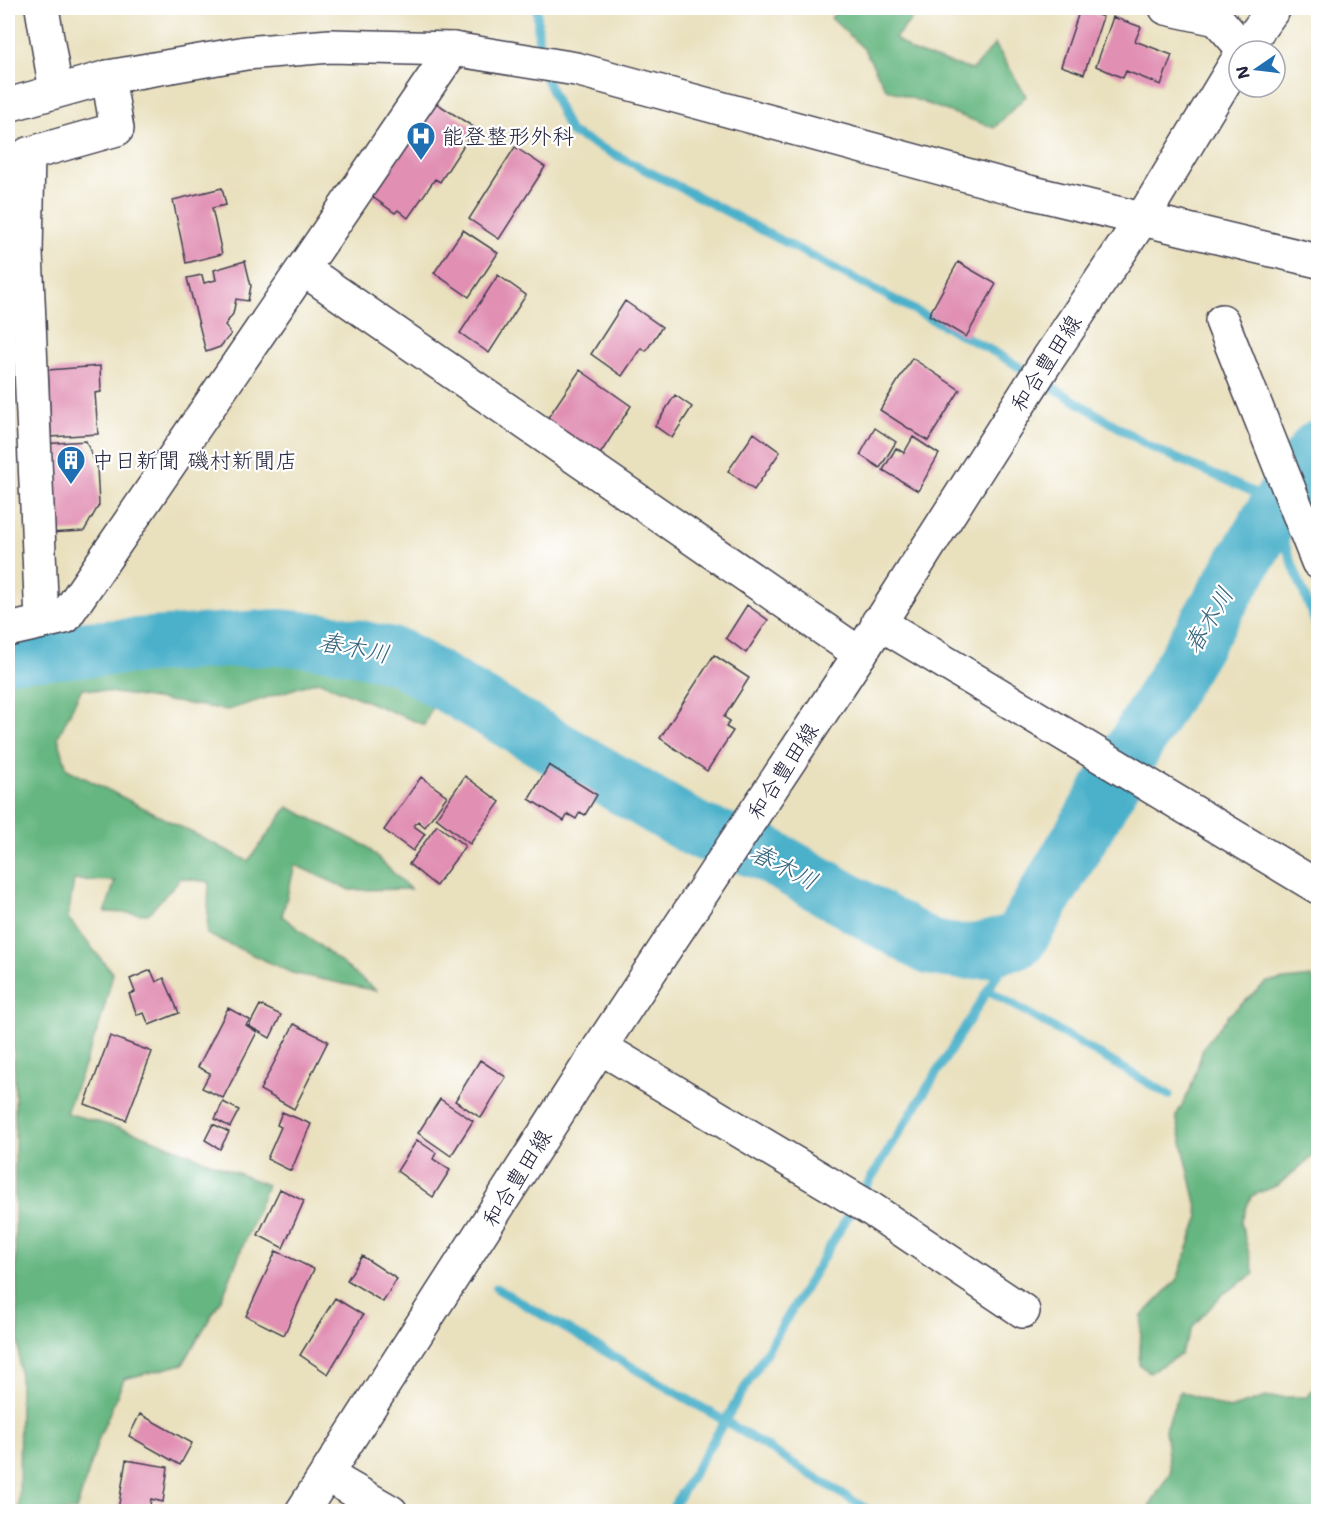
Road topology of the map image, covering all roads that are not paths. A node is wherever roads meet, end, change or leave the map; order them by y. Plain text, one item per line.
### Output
1 (42, 8) edge
2 (1166, 8) edge
3 (1274, 8) edge
4 (1233, 39) edge
5 (1252, 39) edge
6 (453, 49) junction
7 (108, 76) junction
8 (1227, 78) edge
9 (56, 91) junction
10 (8, 105) edge
11 (1142, 219) junction
12 (1318, 261) edge
13 (303, 269) junction
14 (1222, 321) dead end
15 (1318, 562) edge
16 (42, 621) junction
17 (878, 622) junction
18 (8, 630) edge
19 (860, 654) junction
20 (1318, 887) edge
21 (600, 1047) junction
22 (1023, 1311) dead end
23 (327, 1475) junction
24 (302, 1512) edge
25 (391, 1512) edge

1 - 9 street
2 - 4 street
3 - 5 street
6 - 7 street
6 - 11 street
6 - 13 street
7 - 9 street
7 - 16 street
8 - 11 street, 和合豊田線
9 - 10 street
11 - 12 street
11 - 17 street, 和合豊田線
13 - 16 street
13 - 19 street
14 - 15 street
16 - 18 street
17 - 19 street, 和合豊田線
17 - 20 street
19 - 21 street, 和合豊田線
21 - 22 street
21 - 23 street, 和合豊田線
23 - 24 street, 和合豊田線
23 - 25 street

